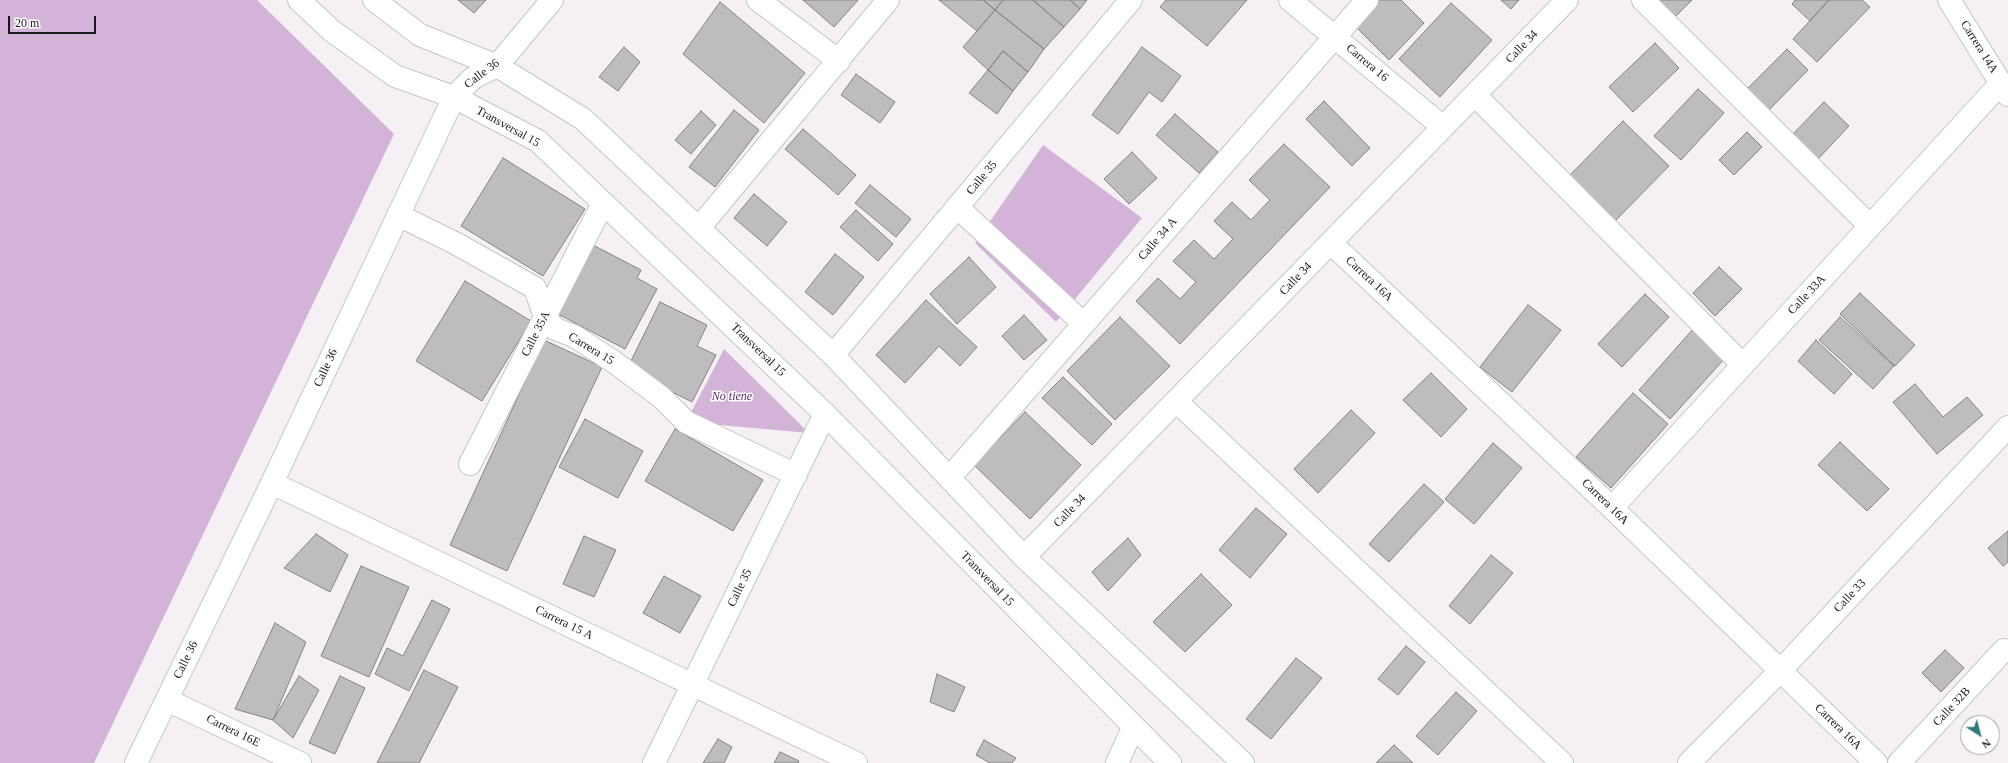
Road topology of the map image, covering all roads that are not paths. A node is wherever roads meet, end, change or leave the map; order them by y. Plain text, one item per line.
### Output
1 (299, 0) edge
2 (374, 0) edge
3 (552, 0) edge
4 (758, 0) edge
5 (888, 0) edge
6 (1131, 0) edge
7 (1290, 0) edge
8 (1367, 0) edge
9 (1567, 0) edge
10 (1643, 0) edge
11 (1950, 0) edge
12 (1335, 37) junction
13 (839, 61) junction
14 (497, 66) junction
15 (2005, 89) edge
16 (1475, 94) junction
17 (454, 97) junction
18 (1443, 127) junction
19 (603, 203) junction
20 (957, 207) junction
21 (398, 215) junction
22 (1870, 226) junction
23 (699, 228) junction
24 (1331, 243) junction
25 (545, 317) junction
26 (1084, 324) junction
27 (833, 355) junction
28 (1743, 365) junction
29 (1176, 401) junction
30 (825, 414) junction
31 (2008, 427) edge
32 (470, 464) dead end
33 (796, 475) junction
34 (950, 477) junction
35 (272, 483) junction
36 (1612, 508) junction
37 (1024, 557) junction
38 (2004, 650) dead end
39 (1780, 671) junction
40 (693, 685) junction
41 (167, 700) junction
42 (1133, 728) junction
43 (136, 763) edge
44 (300, 763) edge
45 (654, 763) edge
46 (856, 763) edge
47 (1117, 763) edge
48 (1170, 763) edge
49 (1243, 763) edge
50 (1562, 763) edge
51 (1689, 763) edge
52 (1876, 763) edge
53 (1899, 763) edge

1 - 17 street, Transversal 15
2 - 14 street
3 - 14 street, Calle 36
4 - 13 street
5 - 13 street
6 - 20 street, Calle 35
7 - 12 street, Carrera 16
8 - 12 street, Calle 34 A
9 - 16 street, Calle 34
10 - 22 street
11 - 15 street, Carrera 14A
12 - 18 street, Carrera 16
12 - 26 street, Calle 34 A
13 - 23 street
14 - 17 street, Calle 36
14 - 23 street
15 - 22 street, Calle 33A
16 - 18 street, Calle 34
16 - 28 street
17 - 19 street, Transversal 15
17 - 21 street, Calle 36
18 - 24 street, Calle 34
19 - 25 street, Calle 35A
19 - 30 street, Transversal 15
20 - 26 street
20 - 27 street, Calle 35
21 - 25 street, Carrera 15
21 - 35 street, Calle 36
22 - 28 street, Calle 33A
23 - 27 street
24 - 29 street, Calle 34
24 - 36 street, Carrera 16A
25 - 32 street, Calle 35A
25 - 33 street, Carrera 15
26 - 34 street, Calle 34 A
27 - 34 street
28 - 36 street, Calle 33A
29 - 37 street, Calle 34
29 - 50 street
30 - 33 street, Calle 35
30 - 42 street, Transversal 15
31 - 39 street, Calle 33
33 - 40 street, Calle 35
34 - 37 street
35 - 40 street, Carrera 15 A
35 - 41 street, Calle 36
36 - 39 street, Carrera 16A
37 - 49 street
38 - 53 street, Calle 32B
39 - 51 street, Calle 33
39 - 52 street, Carrera 16A
40 - 45 street, Calle 35
40 - 46 street, Carrera 15 A
41 - 43 street, Calle 36
41 - 44 street, Carrera 16E
42 - 47 street
42 - 48 street, Transversal 15

